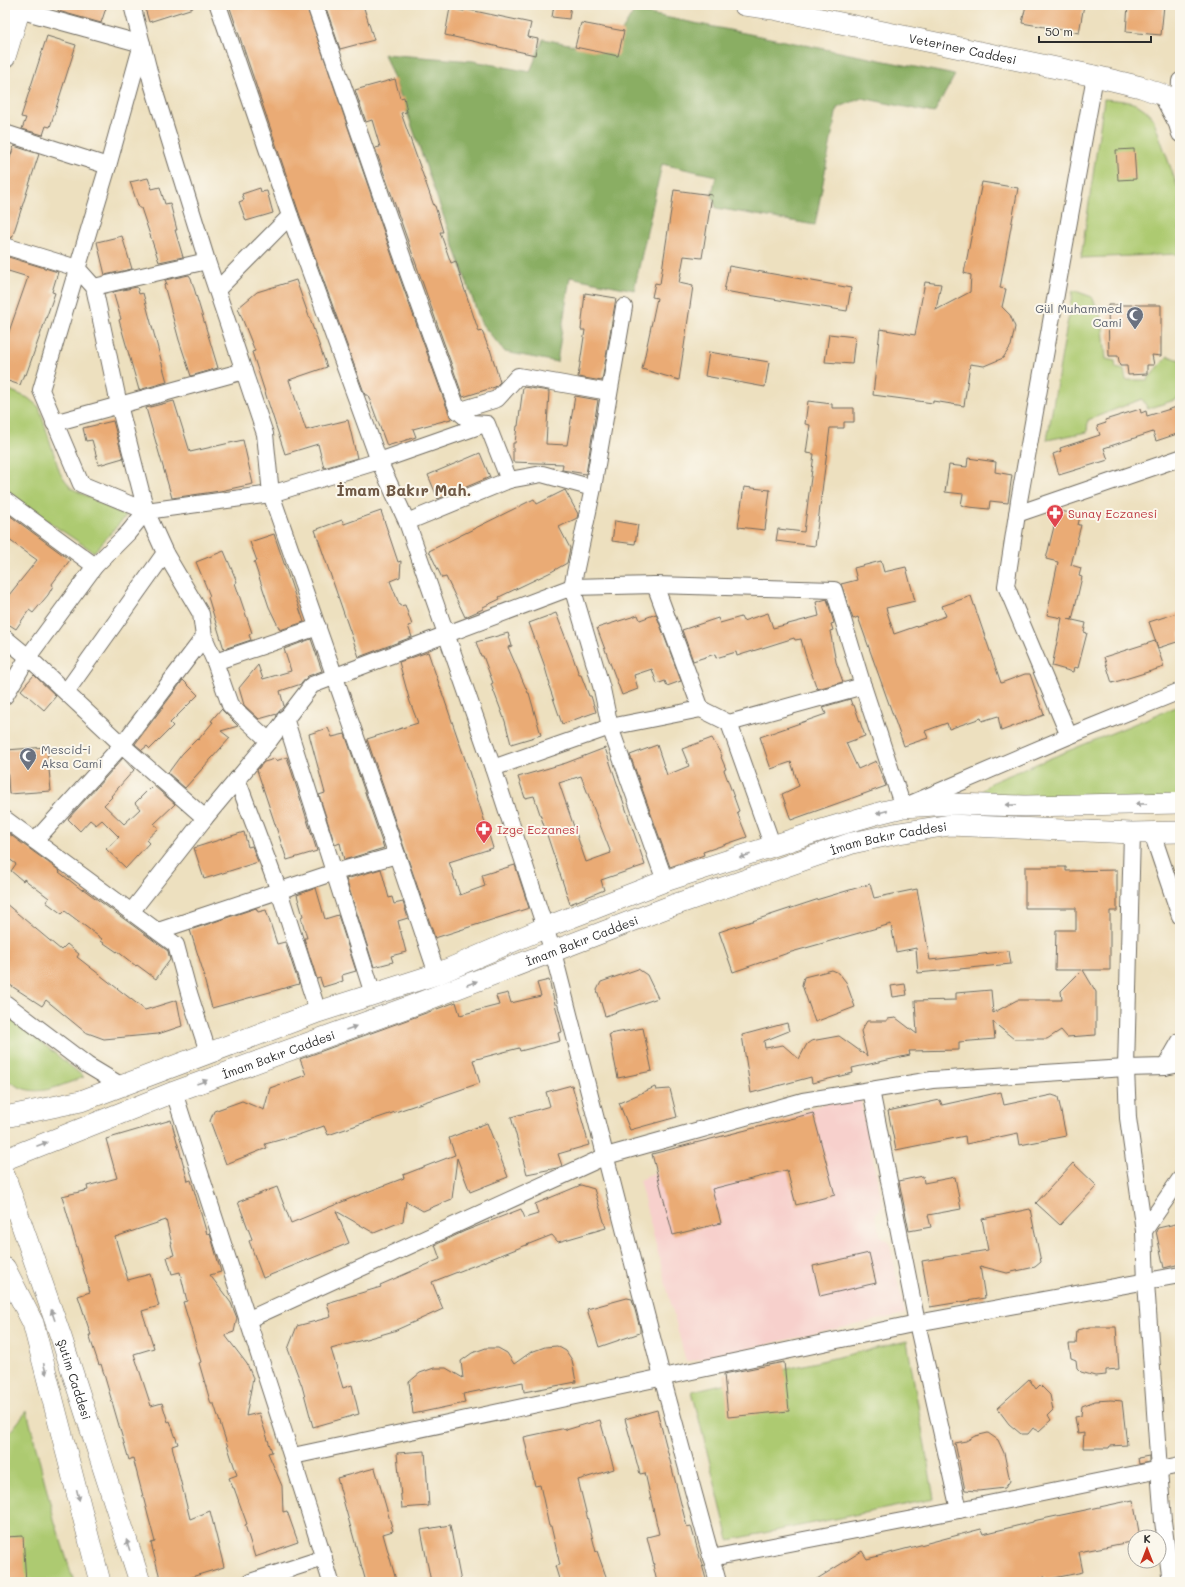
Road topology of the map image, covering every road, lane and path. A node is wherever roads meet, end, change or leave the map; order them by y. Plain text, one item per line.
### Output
1 (132, 5) edge
2 (218, 5) edge
3 (315, 5) edge
4 (744, 5) edge
5 (20, 7) edge
6 (772, 7) edge
7 (142, 44) junction
8 (5, 57) edge
9 (1095, 76) junction
10 (1175, 94) edge
11 (5, 133) edge
12 (1180, 134) edge
13 (108, 166) junction
14 (290, 216) junction
15 (5, 246) edge
16 (207, 261) junction
17 (77, 268) junction
18 (94, 287) junction
19 (217, 290) junction
20 (624, 307) dead end
21 (244, 371) junction
22 (610, 392) junction
23 (119, 405) junction
24 (458, 411) junction
25 (54, 423) junction
26 (487, 424) junction
27 (1180, 458) edge
28 (378, 461) junction
29 (509, 480) junction
30 (593, 488) junction
31 (271, 494) junction
32 (5, 500) edge
33 (146, 511) junction
34 (1017, 514) junction
35 (407, 522) junction
36 (165, 553) junction
37 (95, 566) junction
38 (655, 584) junction
39 (572, 587) junction
40 (318, 627) junction
41 (446, 634) junction
42 (204, 637) junction
43 (5, 638) edge
44 (28, 657) junction
45 (215, 662) junction
46 (335, 676) junction
47 (863, 686) junction
48 (1180, 691) edge
49 (66, 692) junction
50 (5, 696) edge
51 (701, 709) junction
52 (285, 718) junction
53 (728, 723) junction
54 (610, 727) junction
55 (1069, 736) junction
56 (269, 741) junction
57 (122, 745) junction
58 (493, 768) junction
59 (237, 779) junction
60 (1180, 803) edge
61 (903, 807) junction
62 (205, 818) junction
63 (5, 819) edge
64 (1180, 832) edge
65 (1142, 833) junction
66 (36, 841) junction
67 (773, 847) junction
68 (397, 855) junction
69 (335, 872) junction
70 (665, 881) junction
71 (278, 891) junction
72 (131, 912) junction
73 (1180, 916) edge
74 (544, 928) junction
75 (158, 931) junction
76 (552, 952) junction
77 (437, 974) junction
78 (373, 994) junction
79 (5, 1003) edge
80 (318, 1012) junction
81 (1180, 1041) edge
82 (208, 1052) junction
83 (1172, 1066) edge
84 (1126, 1068) junction
85 (122, 1086) junction
86 (871, 1090) junction
87 (174, 1092) junction
88 (5, 1117) edge
89 (5, 1154) edge
90 (606, 1156) junction
91 (5, 1160) edge
92 (5, 1177) edge
93 (1180, 1179) edge
94 (1144, 1231) junction
95 (5, 1268) edge
96 (1180, 1276) edge
97 (1146, 1282) junction
98 (247, 1320) junction
99 (917, 1322) junction
100 (662, 1376) junction
101 (293, 1456) junction
102 (1180, 1465) edge
103 (1159, 1470) junction
104 (960, 1510) junction
105 (324, 1558) junction
106 (712, 1558) junction
107 (100, 1582) edge
108 (140, 1582) edge
109 (250, 1582) edge
110 (331, 1582) edge
111 (718, 1582) edge
112 (1171, 1582) edge

1 - 7 street
2 - 14 street
3 - 24 street
4 - 6 main road, Veteriner Caddesi
5 - 7 street
5 - 8 main road
6 - 9 main road, Veteriner Caddesi
7 - 13 street
7 - 16 street
9 - 10 main road, Veteriner Caddesi
9 - 34 street
10 - 12 street
11 - 13 street
13 - 17 street
14 - 19 street
14 - 28 street
15 - 17 street
16 - 18 street
16 - 19 street
17 - 18 street
17 - 25 street
18 - 23 street
19 - 21 street
20 - 22 street
21 - 23 street
21 - 31 street
22 - 24 street
22 - 30 street
23 - 25 street
23 - 33 street
24 - 26 street
25 - 33 street
26 - 28 street
26 - 29 street
27 - 34 street
28 - 31 street
28 - 35 street
29 - 30 street
29 - 35 street
30 - 39 street
31 - 33 street
31 - 40 street
32 - 37 street
33 - 36 street
33 - 37 street
34 - 55 street
35 - 41 street
36 - 42 street
36 - 49 street
37 - 44 street
38 - 39 street
38 - 47 street
38 - 51 street
39 - 41 street
39 - 54 street
40 - 45 street
40 - 46 street
41 - 46 street
41 - 58 street
42 - 45 street
42 - 57 street
43 - 44 street
44 - 49 street
44 - 50 street
45 - 56 street
46 - 52 street
46 - 68 street
47 - 53 street
47 - 61 street
48 - 55 street
49 - 57 street
51 - 53 street
51 - 54 street
52 - 56 street
52 - 69 street
53 - 67 street
54 - 58 street
54 - 70 street
55 - 61 street
56 - 59 street
57 - 62 street
57 - 66 street
58 - 74 street
59 - 62 street
59 - 71 street
60 -> 61 main road
61 -> 67 main road
62 - 72 street
63 - 66 street
64 - 65 main road, İmam Bakır Caddesi
65 - 73 street
65 - 76 main road, İmam Bakır Caddesi
65 - 84 street
66 - 72 street
67 -> 70 main road
68 - 69 street
68 - 77 street
69 - 71 street
69 - 78 street
70 - 74 main road
71 - 75 street
71 - 80 street
72 - 75 street
74 - 76 street
74 - 77 main road
75 - 82 street
87 -> 76 main road, İmam Bakır Caddesi
76 - 90 street
77 - 78 main road
78 - 80 main road
79 - 85 street
80 - 82 main road
81 - 83 street
82 - 85 main road
83 - 84 street
84 - 86 street
84 - 94 street
85 - 88 main road
86 - 90 street
86 - 99 street
91 -> 87 main road, İmam Bakır Caddesi
87 - 98 street
89 - 91 main road
90 - 98 street
90 - 100 street
108 -> 92 main road, Şutim Caddesi
93 - 94 street
94 - 97 street
95 -> 107 main road, Şutim Caddesi
96 - 97 street
97 - 99 street
97 - 103 street
98 - 101 street
99 - 100 street
99 - 104 street
100 - 101 street
100 - 106 street
101 - 105 street
102 - 103 street
103 - 104 street
103 - 112 street
104 - 106 street
105 - 109 street
105 - 110 street
106 - 111 street

